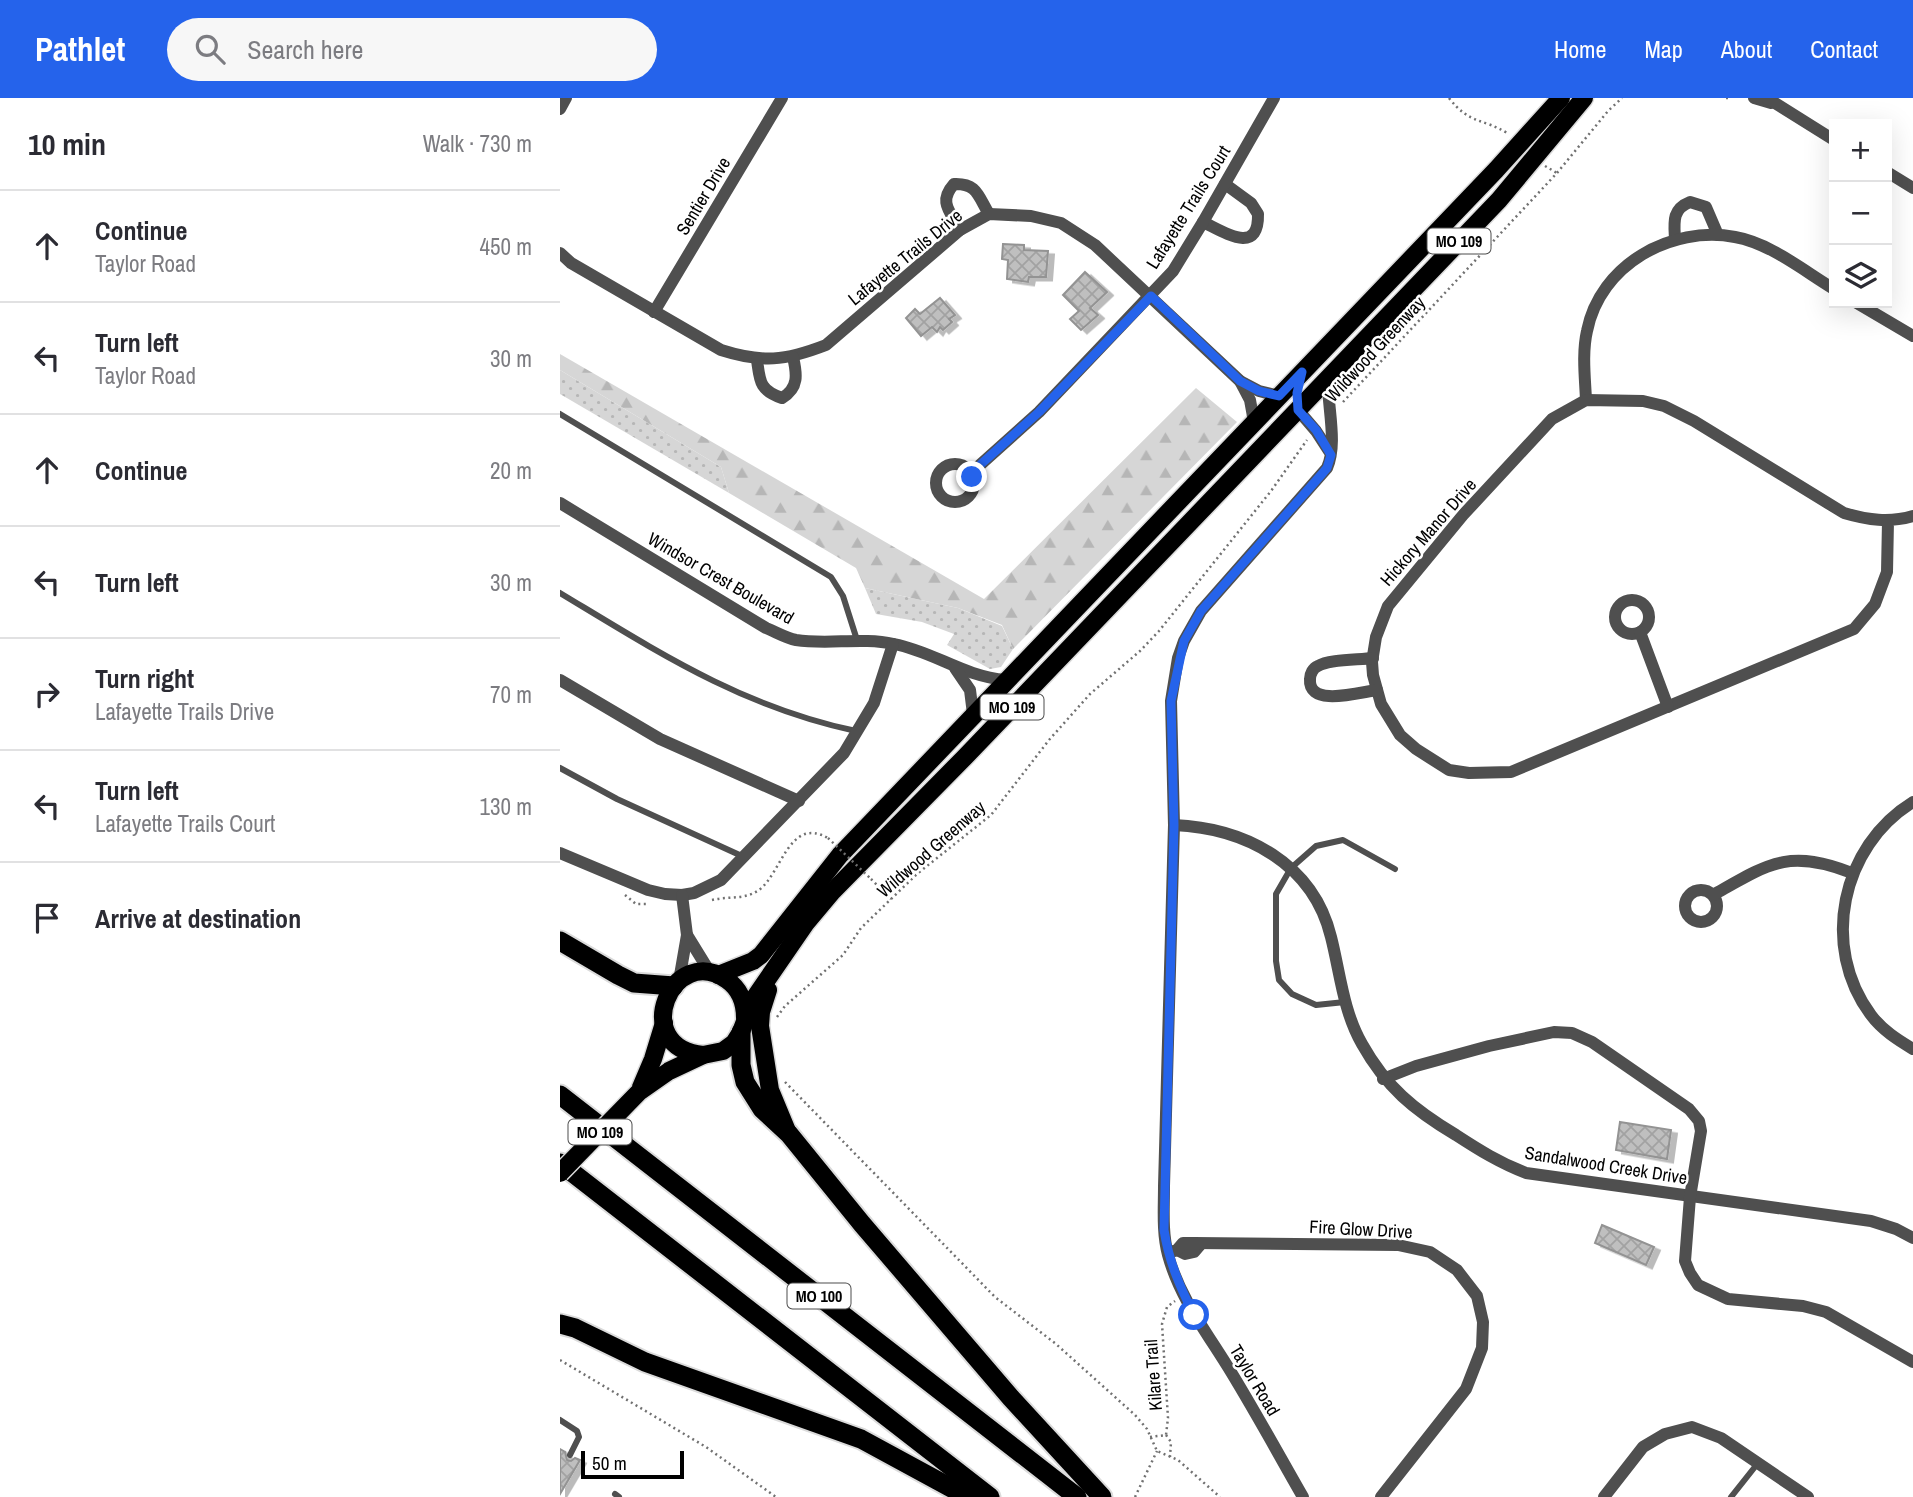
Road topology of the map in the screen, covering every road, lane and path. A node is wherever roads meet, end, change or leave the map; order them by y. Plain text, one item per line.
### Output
1 (566, 98) edge
2 (782, 98) edge
3 (1274, 98) edge
4 (1449, 98) edge
5 (1561, 98) edge
6 (1584, 98) edge
7 (1622, 98) edge
8 (1754, 98) edge
9 (1769, 100) edge
10 (560, 109) edge
11 (1510, 135) dead end
12 (1829, 138) edge
13 (1545, 166) dead end
14 (1558, 173) junction
15 (1892, 175) edge
16 (1225, 184) junction
17 (1913, 188) edge
18 (989, 214) junction
19 (1203, 222) junction
20 (960, 230) junction
21 (1718, 235) junction
22 (1675, 239) junction
23 (560, 253) edge
24 (1829, 286) edge
25 (1151, 296) junction
26 (1865, 308) edge
27 (654, 312) junction
28 (1913, 336) edge
29 (793, 357) junction
30 (757, 360) junction
31 (1302, 372) junction
32 (1328, 378) junction
33 (1240, 381) junction
34 (1279, 396) junction
35 (1586, 400) junction
36 (1298, 410) junction
37 (560, 414) edge
38 (1329, 416) junction
39 (1254, 422) junction
40 (1316, 430) junction
41 (1331, 455) junction
42 (971, 473) dead end
43 (560, 503) edge
44 (1913, 516) edge
45 (1888, 521) junction
46 (560, 593) edge
47 (1640, 632) dead end
48 (857, 640) junction
49 (893, 644) junction
50 (1373, 658) junction
51 (955, 667) junction
52 (560, 680) edge
53 (1006, 680) junction
54 (1377, 690) junction
55 (1668, 707) junction
56 (974, 714) junction
57 (858, 732) junction
58 (560, 768) edge
59 (799, 801) junction
60 (1913, 802) edge
61 (1174, 825) junction
62 (560, 853) edge
63 (746, 857) junction
64 (1291, 869) junction
65 (1395, 869) dead end
66 (1852, 873) junction
67 (682, 895) junction
68 (1713, 895) dead end
69 (891, 899) junction
70 (704, 902) dead end
71 (687, 935) junction
72 (560, 941) edge
73 (774, 971) junction
74 (715, 974) junction
75 (676, 983) junction
76 (1345, 1002) junction
77 (664, 1023) junction
78 (743, 1025) junction
79 (776, 1025) dead end
80 (1913, 1049) edge
81 (703, 1055) junction
82 (1383, 1079) junction
83 (784, 1080) dead end
84 (639, 1091) junction
85 (560, 1095) edge
86 (789, 1135) junction
87 (560, 1163) edge
88 (560, 1173) edge
89 (1690, 1197) junction
90 (1913, 1238) edge
91 (1172, 1252) junction
92 (1173, 1302) dead end
93 (560, 1324) edge
94 (560, 1360) edge
95 (1913, 1362) edge
96 (560, 1420) edge
97 (1166, 1435) junction
98 (1150, 1437) junction
99 (1157, 1451) junction
100 (570, 1455) dead end
101 (1170, 1457) junction
102 (1758, 1463) junction
103 (776, 1497) edge
104 (968, 1497) edge
105 (990, 1497) edge
106 (1077, 1497) edge
107 (1102, 1497) edge
108 (1135, 1497) edge
109 (1220, 1497) edge
110 (1303, 1497) edge
111 (1381, 1497) edge
112 (1604, 1497) edge
113 (1731, 1497) edge
114 (1808, 1497) edge

1 - 10 street
2 - 27 street, Sentier Drive
3 - 16 street, Lafayette Trails Court
4 - 11 path
5 - 31 main road, MO 109
6 - 32 main road, MO 109
7 - 14 path, Wildwood Greenway
8 - 9 street
9 - 12 street
13 - 14 path
14 - 38 path, Wildwood Greenway
15 - 17 street
16 - 19 street, Lafayette Trails Court
16 - 19 street
18 - 20 street, Lafayette Trails Drive
18 - 20 street
18 - 25 street, Lafayette Trails Drive
19 - 25 street, Lafayette Trails Court
20 - 29 street, Lafayette Trails Drive
21 - 22 street
21 - 22 street
21 - 24 street
22 - 35 street
23 - 27 street, Lafayette Trails Drive
25 - 33 street, Lafayette Trails Drive
25 - 42 street, Lafayette Trails Court
26 - 28 street
27 - 30 street, Lafayette Trails Drive
29 - 30 street, Lafayette Trails Drive
29 - 30 street
31 - 34 main road, MO 109
31 - 36 main road
32 - 36 main road, MO 109
32 - 38 street
33 - 34 street, Lafayette Trails Drive
33 - 39 street, Lafayette Trails Drive
34 - 39 main road, MO 109
35 - 45 street
35 - 50 street, Hickory Manor Drive
36 - 40 street
36 - 73 main road, MO 109
37 - 48 lane
38 - 41 street
39 - 53 main road, MO 109
40 - 41 street
40 - 69 path, Wildwood Greenway
41 - 61 street, Taylor Road
43 - 48 street, Windsor Crest Boulevard
44 - 45 street
45 - 55 street, Hickory Manor Drive
46 - 57 lane
47 - 55 street
48 - 49 street, Windsor Crest Boulevard
49 - 51 street, Windsor Crest Boulevard
49 - 57 street
50 - 54 street, Hickory Manor Drive
50 - 54 street
51 - 53 street, Windsor Crest Boulevard
51 - 56 street
52 - 59 street
53 - 56 main road, MO 109
54 - 55 street, Hickory Manor Drive
56 - 74 main road, MO 109
57 - 59 street
58 - 63 lane
59 - 63 street
60 - 66 street
61 - 64 street, Sandalwood Creek Drive
61 - 91 street, Taylor Road
62 - 67 street
63 - 67 street
64 - 65 lane
64 - 76 street, Sandalwood Creek Drive
64 - 76 lane
66 - 68 street
66 - 80 street
67 - 71 street
69 - 70 path, bridge
69 - 79 path, Wildwood Greenway
71 - 74 street
71 - 75 street
72 - 75 highway
73 - 78 main road, MO 109
73 - 86 main road
74 - 75 main road, MO 109
74 - 78 main road
75 - 77 main road, MO 109
76 - 82 street, Sandalwood Creek Drive
77 - 81 main road
77 - 84 main road, MO 109
78 - 81 main road, MO 109
78 - 86 highway
81 - 84 main road, MO 109
82 - 89 street, Sandalwood Creek Drive
82 - 89 street
83 - 98 path
84 - 88 main road, MO 109, bridge
85 - 106 highway, MO 100
86 - 107 highway
87 - 105 highway, MO 100
89 - 90 street, Sandalwood Creek Drive
89 - 95 street
91 - 110 street, Taylor Road
91 - 111 street, Fire Glow Drive
92 - 97 path, Kilare Trail
93 - 104 highway
94 - 103 path
96 - 100 lane
97 - 98 path, Kilare Trail
97 - 101 path
98 - 99 path
99 - 101 path
99 - 108 path
101 - 109 path
102 - 112 street
102 - 113 lane
102 - 114 street

